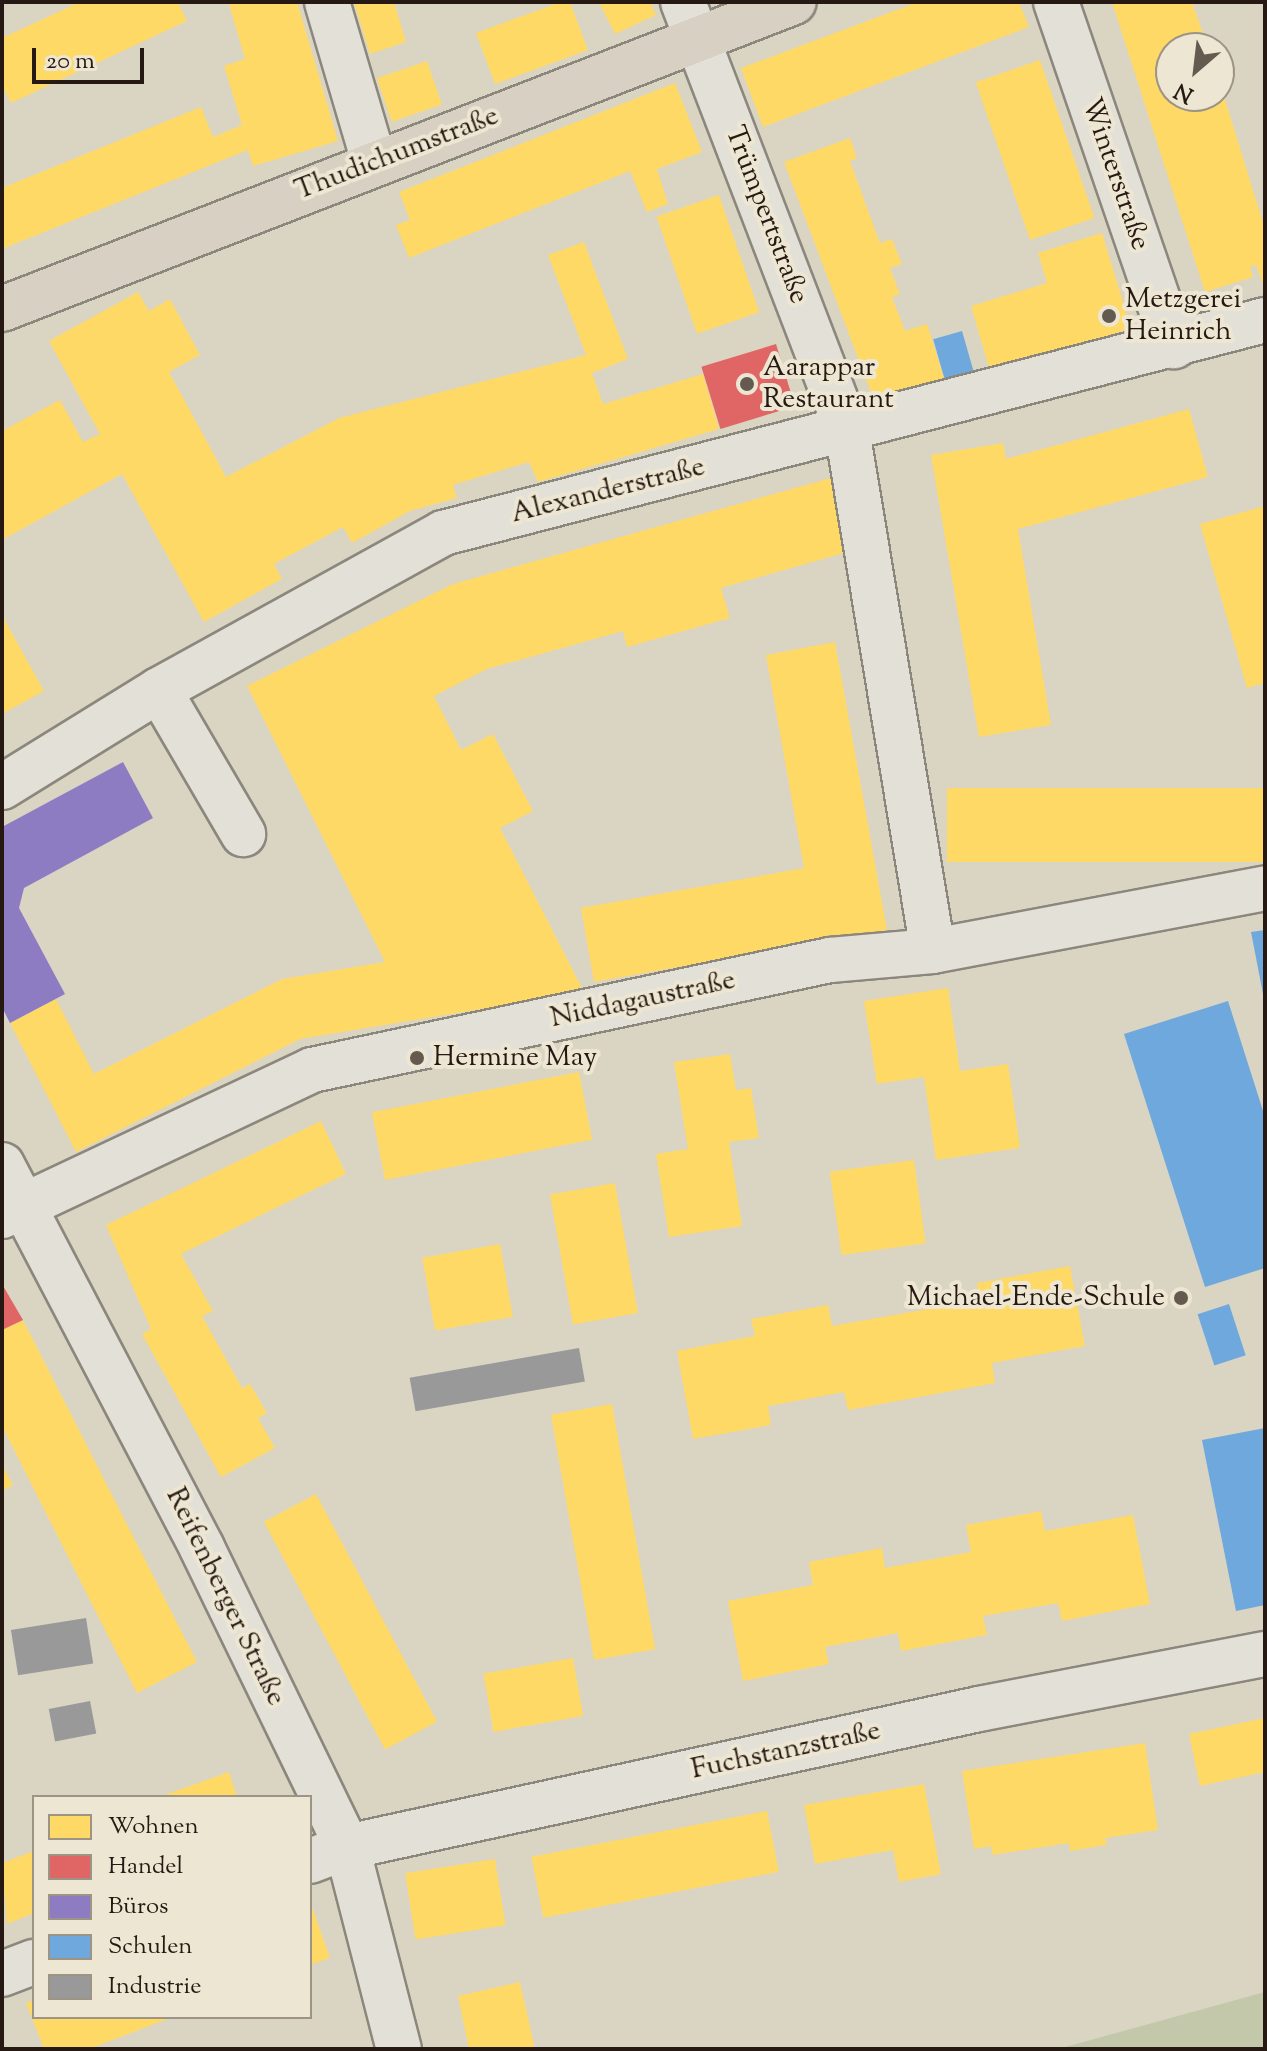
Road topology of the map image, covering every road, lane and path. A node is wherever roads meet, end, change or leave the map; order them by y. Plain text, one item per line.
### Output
1 (327, 2) edge
2 (794, 2) edge
3 (1056, 2) edge
4 (691, 21) edge
5 (374, 162) junction
6 (2, 309) edge
7 (1265, 320) edge
8 (1174, 346) junction
9 (847, 430) junction
10 (159, 690) junction
11 (2, 787) edge
12 (243, 834) dead end
13 (1265, 888) edge
14 (933, 951) junction
15 (2, 1165) edge
16 (14, 1210) edge
17 (1265, 1654) edge
18 (305, 1795) edge
19 (312, 1813) edge
20 (329, 1854) edge
21 (32, 1963) edge
22 (2, 1974) edge
23 (399, 2049) edge

1 - 5 street
2 - 4 main road, Thudichumstraße
3 - 8 street, Winterstraße
4 - 5 main road, Thudichumstraße
4 - 9 street, Trümpertstraße
5 - 6 main road, Thudichumstraße
7 - 8 street, Alexanderstraße
8 - 9 street, Alexanderstraße
9 - 10 street, Alexanderstraße
9 - 14 street, Trümpertstraße
10 - 11 street, Alexanderstraße
10 - 12 street
13 - 14 street, Niddagaustraße
14 - 16 street, Niddagaustraße
15 - 16 street, Reifenberger Straße
16 - 18 street, Reifenberger Straße
17 - 20 street, Fuchstanzstraße
19 - 20 street, Reifenberger Straße
20 - 23 street, Reifenberger Straße
21 - 22 street

